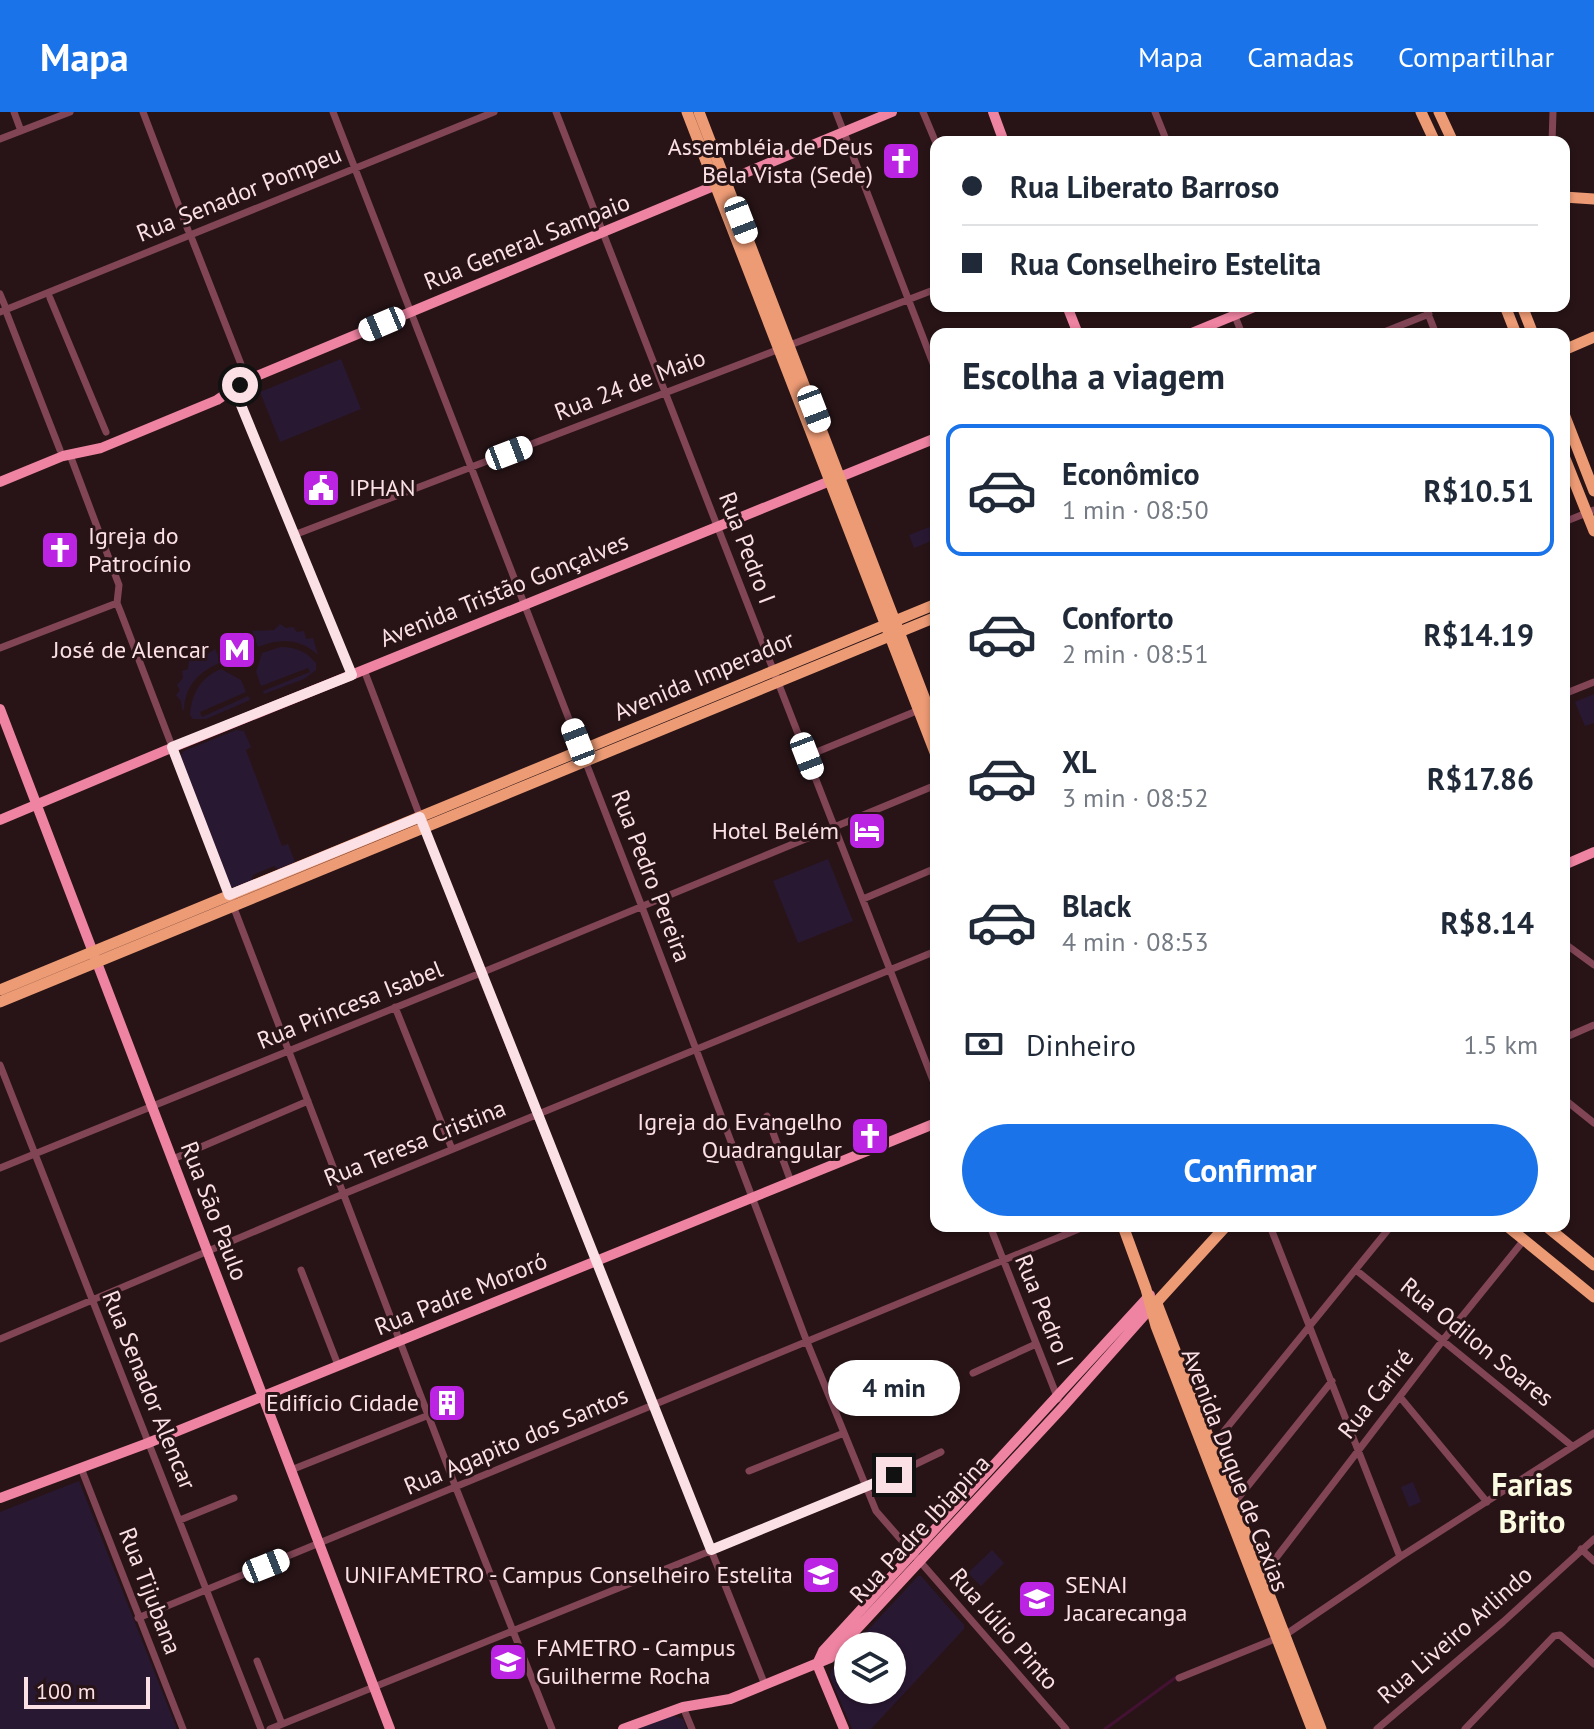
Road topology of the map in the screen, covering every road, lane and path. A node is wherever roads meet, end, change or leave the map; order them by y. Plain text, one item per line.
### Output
1 (14, 112) edge
2 (70, 112) edge
3 (143, 112) edge
4 (333, 112) edge
5 (494, 112) edge
6 (556, 112) edge
7 (687, 112) edge
8 (699, 112) edge
9 (836, 112) edge
10 (892, 112) edge
11 (923, 112) edge
12 (993, 112) edge
13 (1155, 112) edge
14 (1421, 112) edge
15 (1439, 112) edge
16 (1553, 112) edge
17 (21, 131) junction
18 (844, 133) junction
19 (933, 136) edge
20 (1002, 136) edge
21 (1165, 136) edge
22 (1432, 136) edge
23 (1450, 136) edge
24 (1552, 136) edge
25 (0, 139) edge
26 (355, 169) junction
27 (721, 184) junction
28 (1570, 197) edge
29 (1594, 199) edge
30 (602, 233) junction
31 (930, 291) edge
32 (0, 294) edge
33 (908, 299) junction
34 (51, 300) dead end
35 (4, 311) edge
36 (410, 312) junction
37 (1231, 312) edge
38 (1423, 312) edge
39 (1200, 328) edge
40 (1391, 328) edge
41 (1594, 337) edge
42 (1570, 347) edge
43 (784, 348) junction
44 (930, 356) edge
45 (246, 377) dead end
46 (234, 388) junction
47 (665, 393) junction
48 (1570, 429) edge
49 (106, 432) dead end
50 (930, 440) edge
51 (65, 452) junction
52 (470, 468) junction
53 (1570, 469) edge
54 (835, 478) junction
55 (0, 482) edge
56 (1594, 491) edge
57 (1590, 511) edge
58 (1570, 519) edge
59 (717, 527) junction
60 (1594, 531) edge
61 (294, 535) junction
62 (117, 603) junction
63 (524, 606) junction
64 (930, 607) edge
65 (930, 619) edge
66 (893, 629) junction
67 (0, 648) edge
68 (364, 670) junction
69 (774, 671) junction
70 (352, 675) junction
71 (1594, 682) edge
72 (778, 683) junction
73 (1570, 692) edge
74 (0, 709) edge
75 (919, 710) junction
76 (930, 714) edge
77 (930, 739) edge
78 (172, 747) junction
79 (583, 756) junction
80 (807, 756) junction
81 (930, 787) edge
82 (36, 806) junction
83 (0, 820) edge
84 (423, 823) junction
85 (834, 827) junction
86 (1594, 852) edge
87 (1570, 862) edge
88 (930, 871) edge
89 (863, 899) junction
90 (232, 901) junction
91 (642, 907) junction
92 (1570, 947) edge
93 (930, 953) edge
94 (94, 957) junction
95 (1594, 965) edge
96 (890, 970) junction
97 (480, 973) junction
98 (0, 990) edge
99 (0, 1002) edge
100 (395, 1007) junction
101 (1594, 1025) edge
102 (1570, 1035) edge
103 (696, 1050) junction
104 (289, 1052) junction
105 (0, 1065) edge
106 (930, 1073) edge
107 (308, 1101) junction
108 (1570, 1104) edge
109 (152, 1107) junction
110 (538, 1114) junction
111 (767, 1116) dead end
112 (1594, 1123) edge
113 (930, 1125) edge
114 (452, 1149) junction
115 (35, 1155) junction
116 (173, 1159) junction
117 (0, 1168) edge
118 (791, 1182) junction
119 (343, 1194) junction
120 (753, 1197) junction
121 (992, 1232) edge
122 (1072, 1232) edge
123 (1125, 1232) edge
124 (1220, 1232) edge
125 (1272, 1232) edge
126 (1386, 1232) edge
127 (1514, 1232) edge
128 (1553, 1232) edge
129 (1524, 1240) junction
130 (209, 1251) junction
131 (596, 1261) junction
132 (1004, 1261) junction
133 (1594, 1265) edge
134 (301, 1270) dead end
135 (1356, 1270) junction
136 (1594, 1297) edge
137 (1152, 1300) junction
138 (92, 1301) junction
139 (1310, 1326) junction
140 (0, 1339) edge
141 (400, 1340) junction
142 (1443, 1340) junction
143 (807, 1342) junction
144 (1036, 1344) junction
145 (336, 1360) junction
146 (973, 1373) dead end
147 (1332, 1381) junction
148 (263, 1396) junction
149 (1400, 1397) junction
150 (1060, 1403) junction
151 (654, 1405) junction
152 (429, 1415) junction
153 (844, 1433) junction
154 (1594, 1433) edge
155 (148, 1443) junction
156 (1212, 1446) junction
157 (1572, 1446) junction
158 (1358, 1451) junction
159 (941, 1452) dead end
160 (81, 1468) junction
161 (291, 1470) junction
162 (749, 1471) dead end
163 (456, 1488) junction
164 (866, 1488) junction
165 (0, 1498) edge
166 (234, 1498) dead end
167 (1235, 1502) junction
168 (1487, 1502) junction
169 (180, 1520) junction
170 (1238, 1524) junction
171 (1594, 1539) edge
172 (319, 1545) junction
173 (1581, 1549) junction
174 (711, 1550) junction
175 (1400, 1557) junction
176 (915, 1558) junction
177 (1594, 1561) edge
178 (1263, 1575) junction
179 (207, 1590) junction
180 (138, 1618) junction
181 (513, 1630) junction
182 (1281, 1637) junction
183 (257, 1661) dead end
184 (817, 1664) junction
185 (1594, 1664) edge
186 (1179, 1678) dead end
187 (765, 1685) junction
188 (374, 1687) junction
189 (683, 1707) junction
190 (282, 1724) junction
191 (183, 1729) edge
192 (261, 1729) edge
193 (270, 1729) edge
194 (390, 1729) edge
195 (552, 1729) edge
196 (623, 1729) edge
197 (692, 1729) edge
198 (844, 1729) edge
199 (1066, 1729) edge
200 (1312, 1729) edge
201 (1321, 1729) edge
202 (1377, 1729) edge
203 (1465, 1729) edge

1 - 17 street
2 - 17 street
3 - 45 street
4 - 26 street, Rua Pedro Pereira
5 - 26 street, Rua Senador Pompeu
6 - 30 street, Rua Pedro I
7 - 27 main road
8 - 27 main road
9 - 18 street
10 - 18 street, Rua General Sampaio
11 - 19 street
12 - 20 street
13 - 21 street
14 - 22 main road
15 - 23 main road
16 - 24 street
17 - 25 street
18 - 27 street, Rua General Sampaio
18 - 33 street
26 - 35 street, Rua Senador Pompeu
26 - 36 street, Rua Pedro Pereira
27 - 30 street, Rua General Sampaio
27 - 43 main road
28 - 29 main road
30 - 36 street, Rua General Sampaio
30 - 47 street, Rua Pedro I
31 - 33 street, Rua 24 de Maio
32 - 35 street
33 - 43 street, Rua 24 de Maio
33 - 44 street
34 - 49 street
35 - 51 street
36 - 46 street, Rua General Sampaio
36 - 52 street, Rua Pedro Pereira
37 - 39 street
38 - 40 street
41 - 42 main road
43 - 47 street, Rua 24 de Maio
43 - 54 main road
46 - 51 street, Rua General Sampaio
46 - 61 street
47 - 52 street, Rua 24 de Maio
47 - 59 street, Rua Pedro I
48 - 56 main road
50 - 54 street, Avenida Tristão Gonçalves
51 - 55 street, Rua General Sampaio
51 - 62 street
52 - 61 street, Rua 24 de Maio
52 - 63 street, Rua Pedro Pereira
53 - 57 main road
54 - 59 street, Avenida Tristão Gonçalves
54 - 66 main road
57 - 58 street
57 - 60 main road
59 - 63 street, Avenida Tristão Gonçalves
59 - 69 street, Rua Pedro I
61 - 70 street
62 - 67 street
62 - 78 street
63 - 68 street, Avenida Tristão Gonçalves
63 - 79 street, Rua Pedro Pereira
64 - 66 main road, Avenida Imperador
65 - 66 main road, Avenida Imperador
66 - 69 main road, Avenida Imperador
66 - 72 main road, Avenida Imperador
66 - 75 main road
66 - 76 main road
68 - 70 street, Avenida Tristão Gonçalves
68 - 84 street
69 - 72 street, Rua Pedro I
69 - 79 main road, Avenida Imperador
70 - 78 street, Avenida Tristão Gonçalves
71 - 73 street
72 - 79 main road, Avenida Imperador
72 - 80 street, Rua Pedro I
74 - 82 street, Rua São Paulo
75 - 77 main road
75 - 80 street
78 - 82 street, Avenida Tristão Gonçalves
78 - 90 street
79 - 84 main road, Avenida Imperador
79 - 91 street, Rua Pedro Pereira
80 - 85 street, Rua Pedro I
81 - 85 street, Rua Princesa Isabel
82 - 83 street, Avenida Tristão Gonçalves
82 - 94 street, Rua São Paulo
84 - 90 main road, Avenida Imperador
84 - 97 street
85 - 89 street, Rua Pedro I
85 - 91 street, Rua Princesa Isabel
86 - 87 street
88 - 89 street
89 - 96 street, Rua Pedro I
90 - 94 main road, Avenida Imperador
90 - 104 street
91 - 97 street, Rua Princesa Isabel
91 - 103 street, Rua Pedro Pereira
92 - 95 street
93 - 96 street, Rua Teresa Cristina
94 - 98 main road, Avenida Imperador
94 - 99 main road, Avenida Imperador
94 - 109 street, Rua São Paulo
96 - 103 street, Rua Teresa Cristina
96 - 106 street, Rua Pedro I
97 - 100 street, Rua Princesa Isabel
97 - 110 street
100 - 104 street, Rua Princesa Isabel
100 - 114 street
101 - 102 street
103 - 110 street, Rua Teresa Cristina
103 - 120 street, Rua Pedro Pereira
104 - 107 street
104 - 109 street, Rua Princesa Isabel
105 - 115 street, Rua Senador Alencar
107 - 116 street
107 - 119 street
108 - 112 street
109 - 115 street, Rua Princesa Isabel
109 - 116 street, Rua São Paulo
110 - 114 street, Rua Teresa Cristina
110 - 131 street
111 - 118 street
113 - 118 street, Rua Padre Mororó
114 - 119 street, Rua Teresa Cristina
115 - 117 street, Rua Princesa Isabel
115 - 138 street, Rua Senador Alencar
116 - 130 street, Rua São Paulo
118 - 120 street, Rua Padre Mororó
119 - 130 street, Rua Teresa Cristina
119 - 141 street
120 - 131 street, Rua Padre Mororó
120 - 143 street, Rua Pedro Pereira
121 - 132 street, Rua Pedro I
122 - 132 street, Rua Agapito dos Santos
123 - 137 main road, Avenida Duque de Caxias
124 - 137 main road, Rua Padre Ibiapina
125 - 139 street
126 - 135 street
127 - 129 main road
128 - 133 main road
129 - 136 main road
129 - 142 street, Rua Cariré
130 - 138 street, Rua Teresa Cristina
130 - 148 street, Rua São Paulo
131 - 141 street, Rua Padre Mororó
131 - 151 street
132 - 143 street, Rua Agapito dos Santos
132 - 144 street, Rua Pedro I
134 - 145 street
135 - 139 street
135 - 142 street, Rua Odilon Soares
137 - 150 street, Rua Padre Ibiapina
137 - 156 main road, Avenida Duque de Caxias
137 - 170 main road, Avenida Duque de Caxias
138 - 140 street, Rua Teresa Cristina
138 - 155 street, Rua Senador Alencar
139 - 147 street
139 - 156 street
141 - 145 street, Rua Padre Mororó
141 - 152 street
142 - 149 street, Rua Cariré
142 - 157 street, Rua Odilon Soares
143 - 151 street, Rua Agapito dos Santos
143 - 153 street, Rua Pedro Pereira
144 - 146 street
144 - 150 street, Rua Pedro I
145 - 148 street, Rua Padre Mororó
147 - 158 street
147 - 167 street
148 - 155 street, Rua Padre Mororó
148 - 161 street, Rua São Paulo
149 - 158 street, Rua Cariré
149 - 168 street
150 - 176 street, Rua Padre Ibiapina
151 - 163 street, Rua Agapito dos Santos
151 - 174 street
152 - 161 street
152 - 163 street
153 - 162 street
153 - 164 street, Rua Pedro Pereira
154 - 157 street
155 - 160 street, Rua Padre Mororó
155 - 169 street, Rua Senador Alencar
156 - 167 main road, Avenida Duque de Caxias
157 - 168 street
158 - 175 street
158 - 178 street, Rua Cariré
159 - 164 street
160 - 165 street, Rua Padre Mororó
160 - 180 street, Rua Tijubana
161 - 172 street, Rua São Paulo
163 - 172 street, Rua Agapito dos Santos
163 - 181 street
164 - 174 street
164 - 176 street, Rua Pedro Pereira
166 - 169 street
167 - 170 main road, Avenida Duque de Caxias
168 - 175 street
169 - 179 street, Rua Senador Alencar
170 - 178 main road, Avenida Duque de Caxias
170 - 182 main road, Avenida Duque de Caxias
171 - 173 street, Rua Liveiro Arlindo
172 - 179 street, Rua Agapito dos Santos
172 - 188 street, Rua São Paulo
173 - 177 street
173 - 202 street, Rua Liveiro Arlindo
174 - 181 street
174 - 187 street
175 - 182 street
176 - 184 street, Rua Padre Ibiapina
176 - 199 street, Rua Júlio Pinto
178 - 182 main road, Avenida Duque de Caxias
179 - 180 street, Rua Agapito dos Santos
179 - 192 street, Rua Senador Alencar
180 - 191 street, Rua Tijubana
181 - 188 street
181 - 195 street
182 - 186 street
182 - 200 main road, Avenida Duque de Caxias
182 - 201 main road, Avenida Duque de Caxias
183 - 190 street
184 - 187 street, Rua Padre Ibiapina
184 - 198 street
185 - 203 street
187 - 189 street, Rua Padre Ibiapina
188 - 190 street
188 - 194 street, Rua São Paulo
189 - 196 street, Rua Padre Ibiapina
189 - 197 street
190 - 193 street

